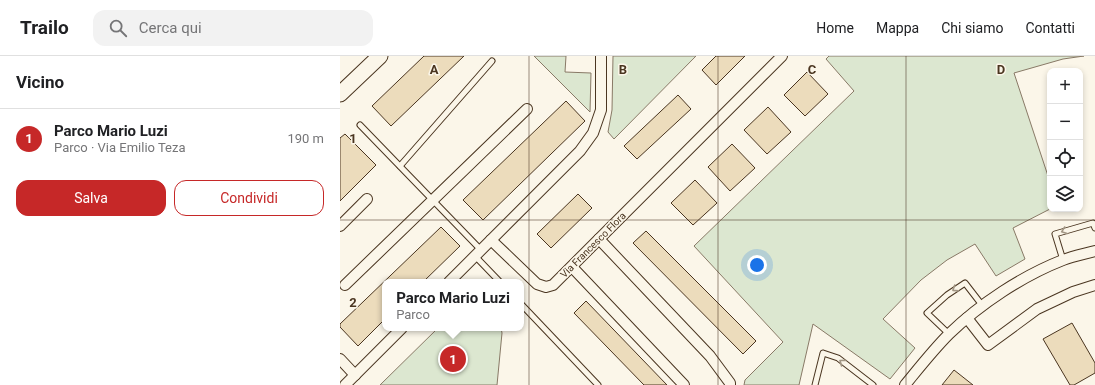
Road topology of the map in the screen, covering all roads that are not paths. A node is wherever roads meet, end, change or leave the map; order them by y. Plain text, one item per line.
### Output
1 (380, 56) edge
2 (601, 56) edge
3 (782, 56) edge
4 (492, 61) dead end
5 (340, 94) edge
6 (527, 109) dead end
7 (360, 125) dead end
8 (400, 166) junction
9 (367, 199) dead end
10 (433, 201) junction
11 (340, 226) edge
12 (1095, 228) edge
13 (599, 239) junction
14 (491, 240) junction
15 (1095, 251) edge
16 (478, 253) junction
17 (1063, 260) junction
18 (572, 266) junction
19 (452, 279) edge
20 (498, 279) edge
21 (345, 285) dead end
22 (1095, 286) edge
23 (982, 305) junction
24 (524, 307) edge
25 (967, 318) junction
26 (399, 331) edge
27 (949, 334) junction
28 (340, 359) edge
29 (355, 375) junction
30 (345, 385) edge
31 (598, 385) edge
32 (684, 385) edge
33 (730, 385) edge
34 (815, 385) edge
35 (874, 385) edge
36 (905, 385) edge

1 - 5 street
2 - 14 street
3 - 13 street, Via Francesco Flora
4 - 8 lane
6 - 10 street
7 - 8 lane
8 - 10 lane
9 - 11 street
10 - 16 lane
10 - 21 street
12 -> 17 lane
13 - 18 street, Via Francesco Flora
13 - 33 street
14 - 16 street
14 - 18 street, Via Francesco Flora
15 - 17 street
16 - 19 street
16 - 20 lane
17 - 23 street
18 - 32 street
22 - 25 street
23 - 25 street
23 -> 27 lane
24 - 31 lane
25 - 27 street
26 - 29 street
27 - 36 street
28 - 29 street
29 - 30 street
35 -> 34 lane

